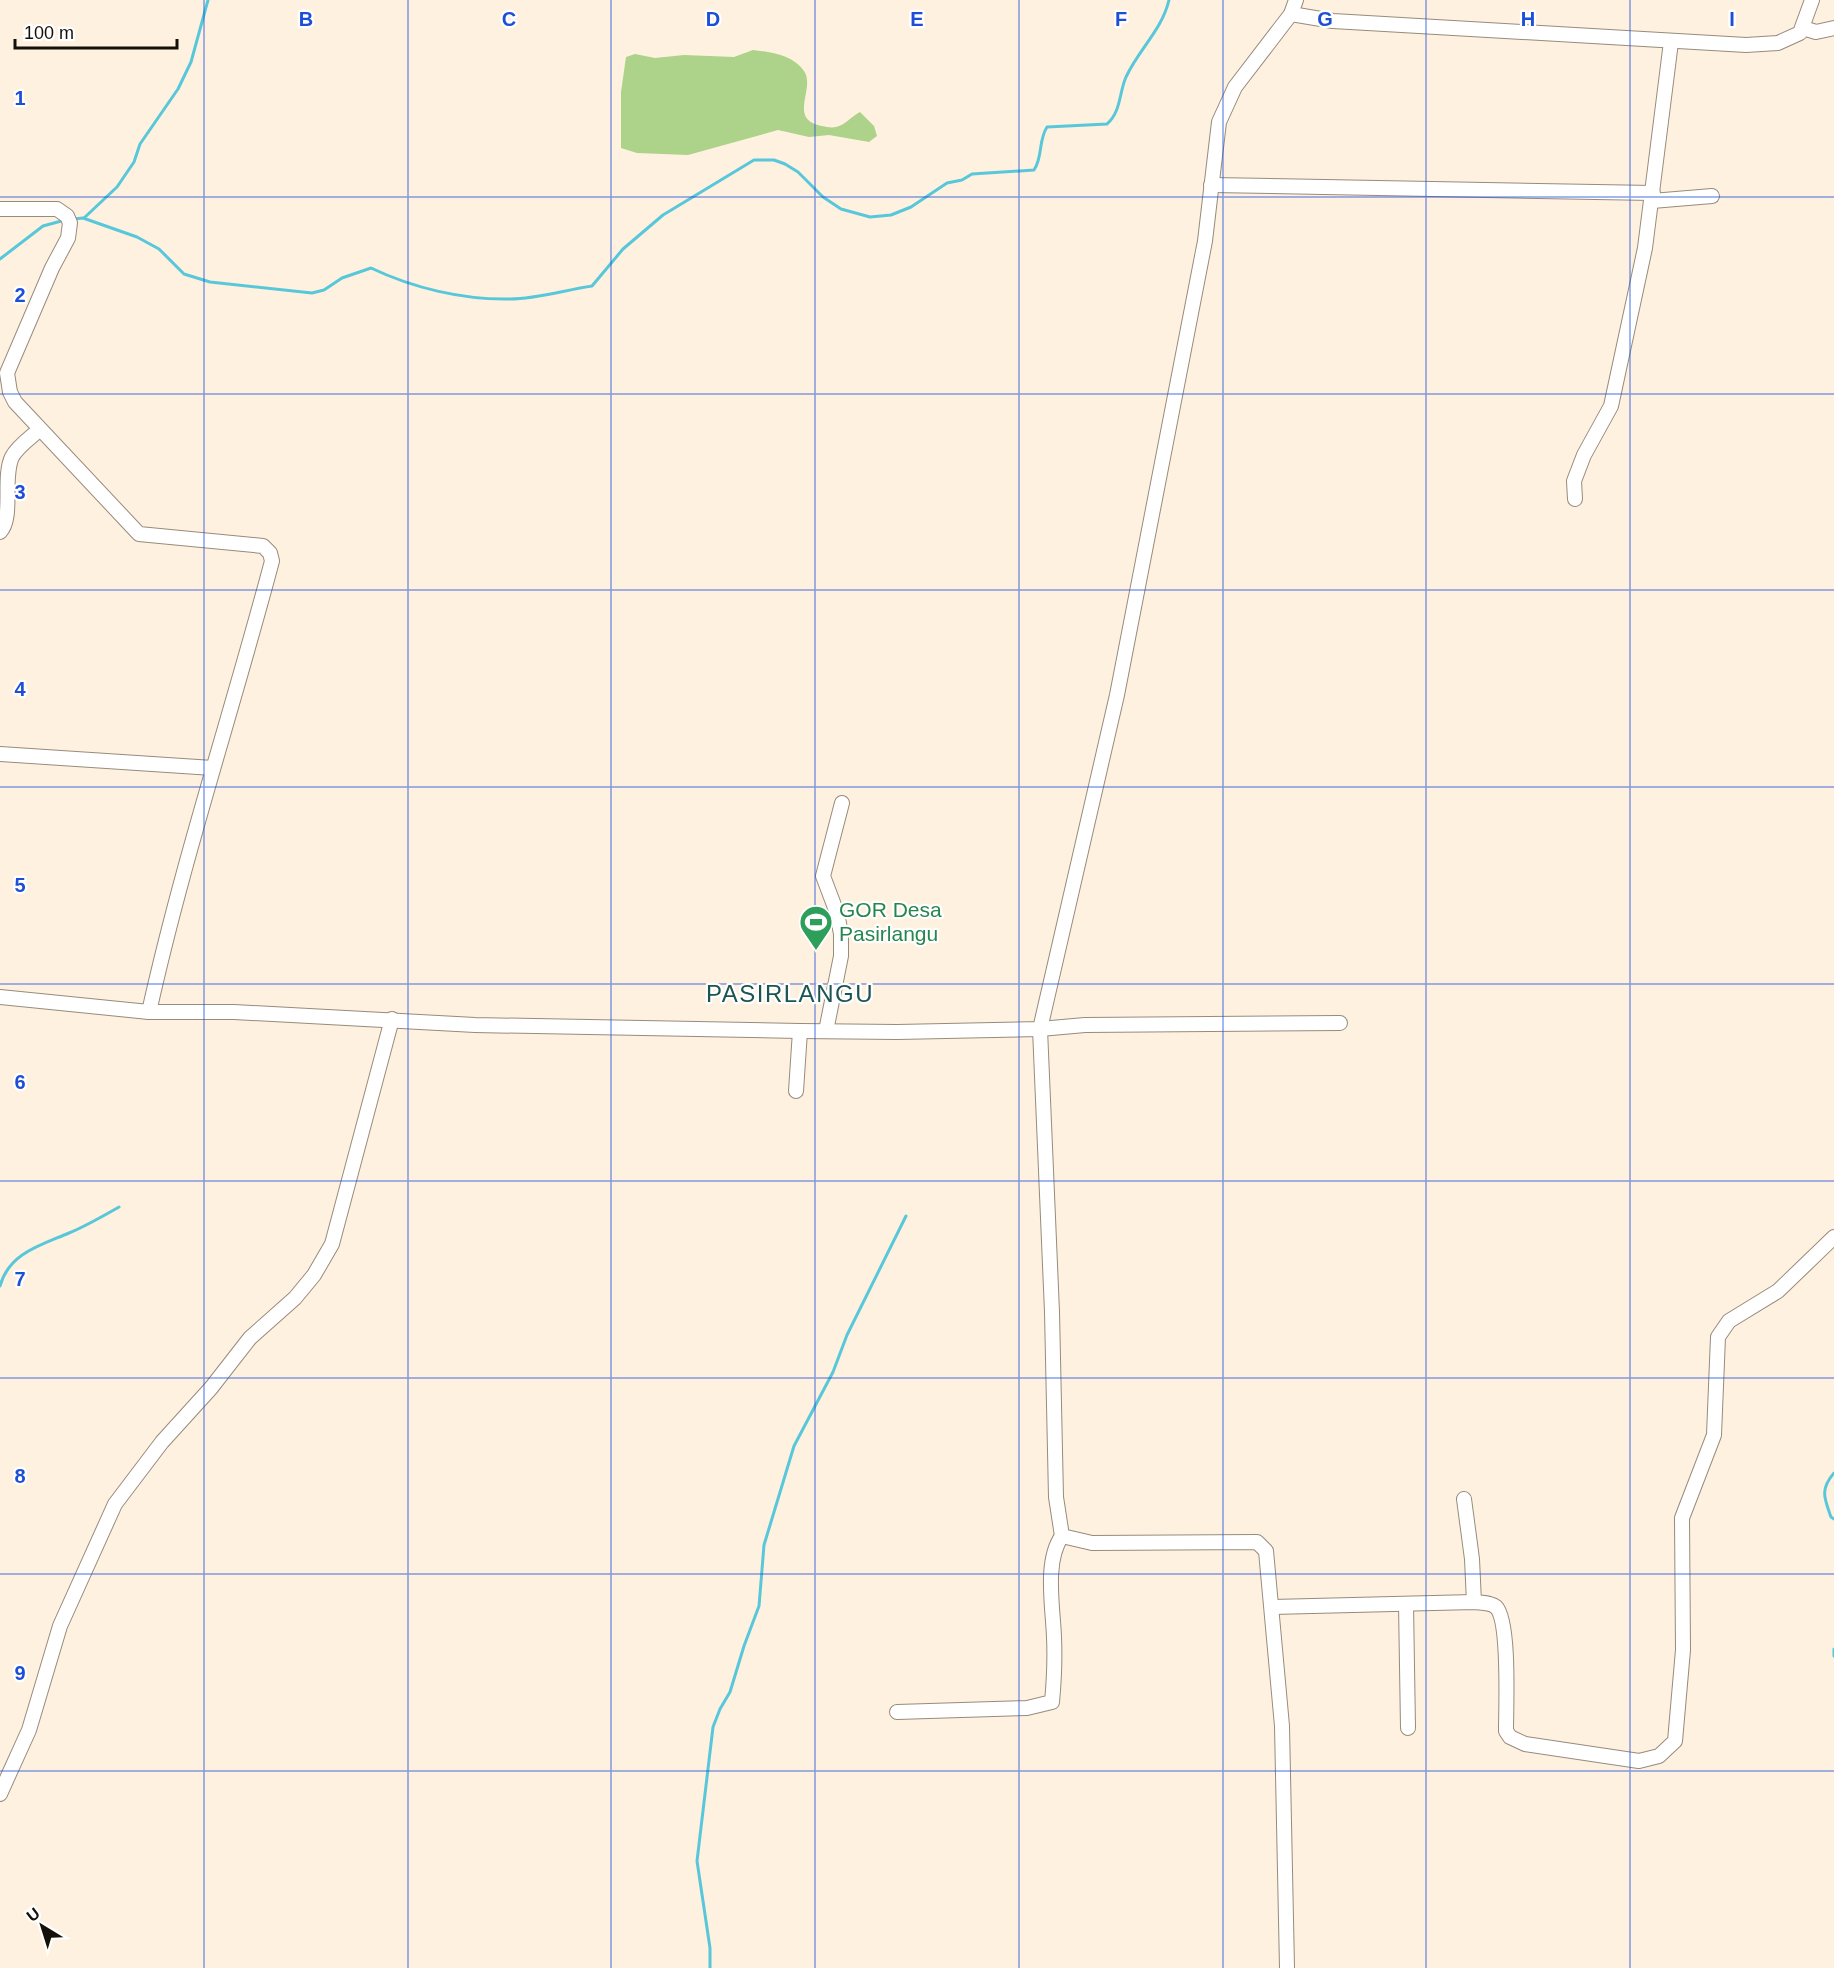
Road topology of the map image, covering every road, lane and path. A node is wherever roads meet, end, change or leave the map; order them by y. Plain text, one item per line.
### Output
1 (1296, 0) edge
2 (1812, 0) edge
3 (1292, 14) junction
4 (1803, 28) junction
5 (1834, 28) edge
6 (1671, 42) junction
7 (1211, 185) junction
8 (1712, 196) dead end
9 (1653, 197) junction
10 (0, 209) edge
11 (39, 430) junction
12 (1575, 499) dead end
13 (0, 532) edge
14 (0, 754) edge
15 (213, 768) junction
16 (842, 803) dead end
17 (0, 997) edge
18 (149, 1012) junction
19 (392, 1019) junction
20 (1340, 1023) dead end
21 (1040, 1029) junction
22 (800, 1031) junction
23 (826, 1032) junction
24 (796, 1091) dead end
25 (1834, 1237) edge
26 (1464, 1499) dead end
27 (1062, 1536) junction
28 (1473, 1602) junction
29 (1406, 1604) junction
30 (1272, 1607) junction
31 (897, 1712) dead end
32 (1408, 1728) dead end
33 (0, 1794) edge
34 (1287, 1968) edge

1 - 3 street
2 - 4 street
3 - 6 street
3 - 7 street
4 - 5 street
4 - 6 street
6 - 9 street
7 - 9 street
7 - 21 street
8 - 9 street
9 - 12 street
10 - 11 street
11 - 13 street
11 - 15 street
14 - 15 street
15 - 18 street
16 - 23 street
17 - 18 street
18 - 19 street
19 - 22 street
19 - 33 street
20 - 21 street
21 - 23 street
21 - 27 street
22 - 23 street
22 - 24 street
25 - 28 street
26 - 28 street
27 - 30 street
27 - 31 street
28 - 29 street
29 - 30 street
29 - 32 street
30 - 34 street

